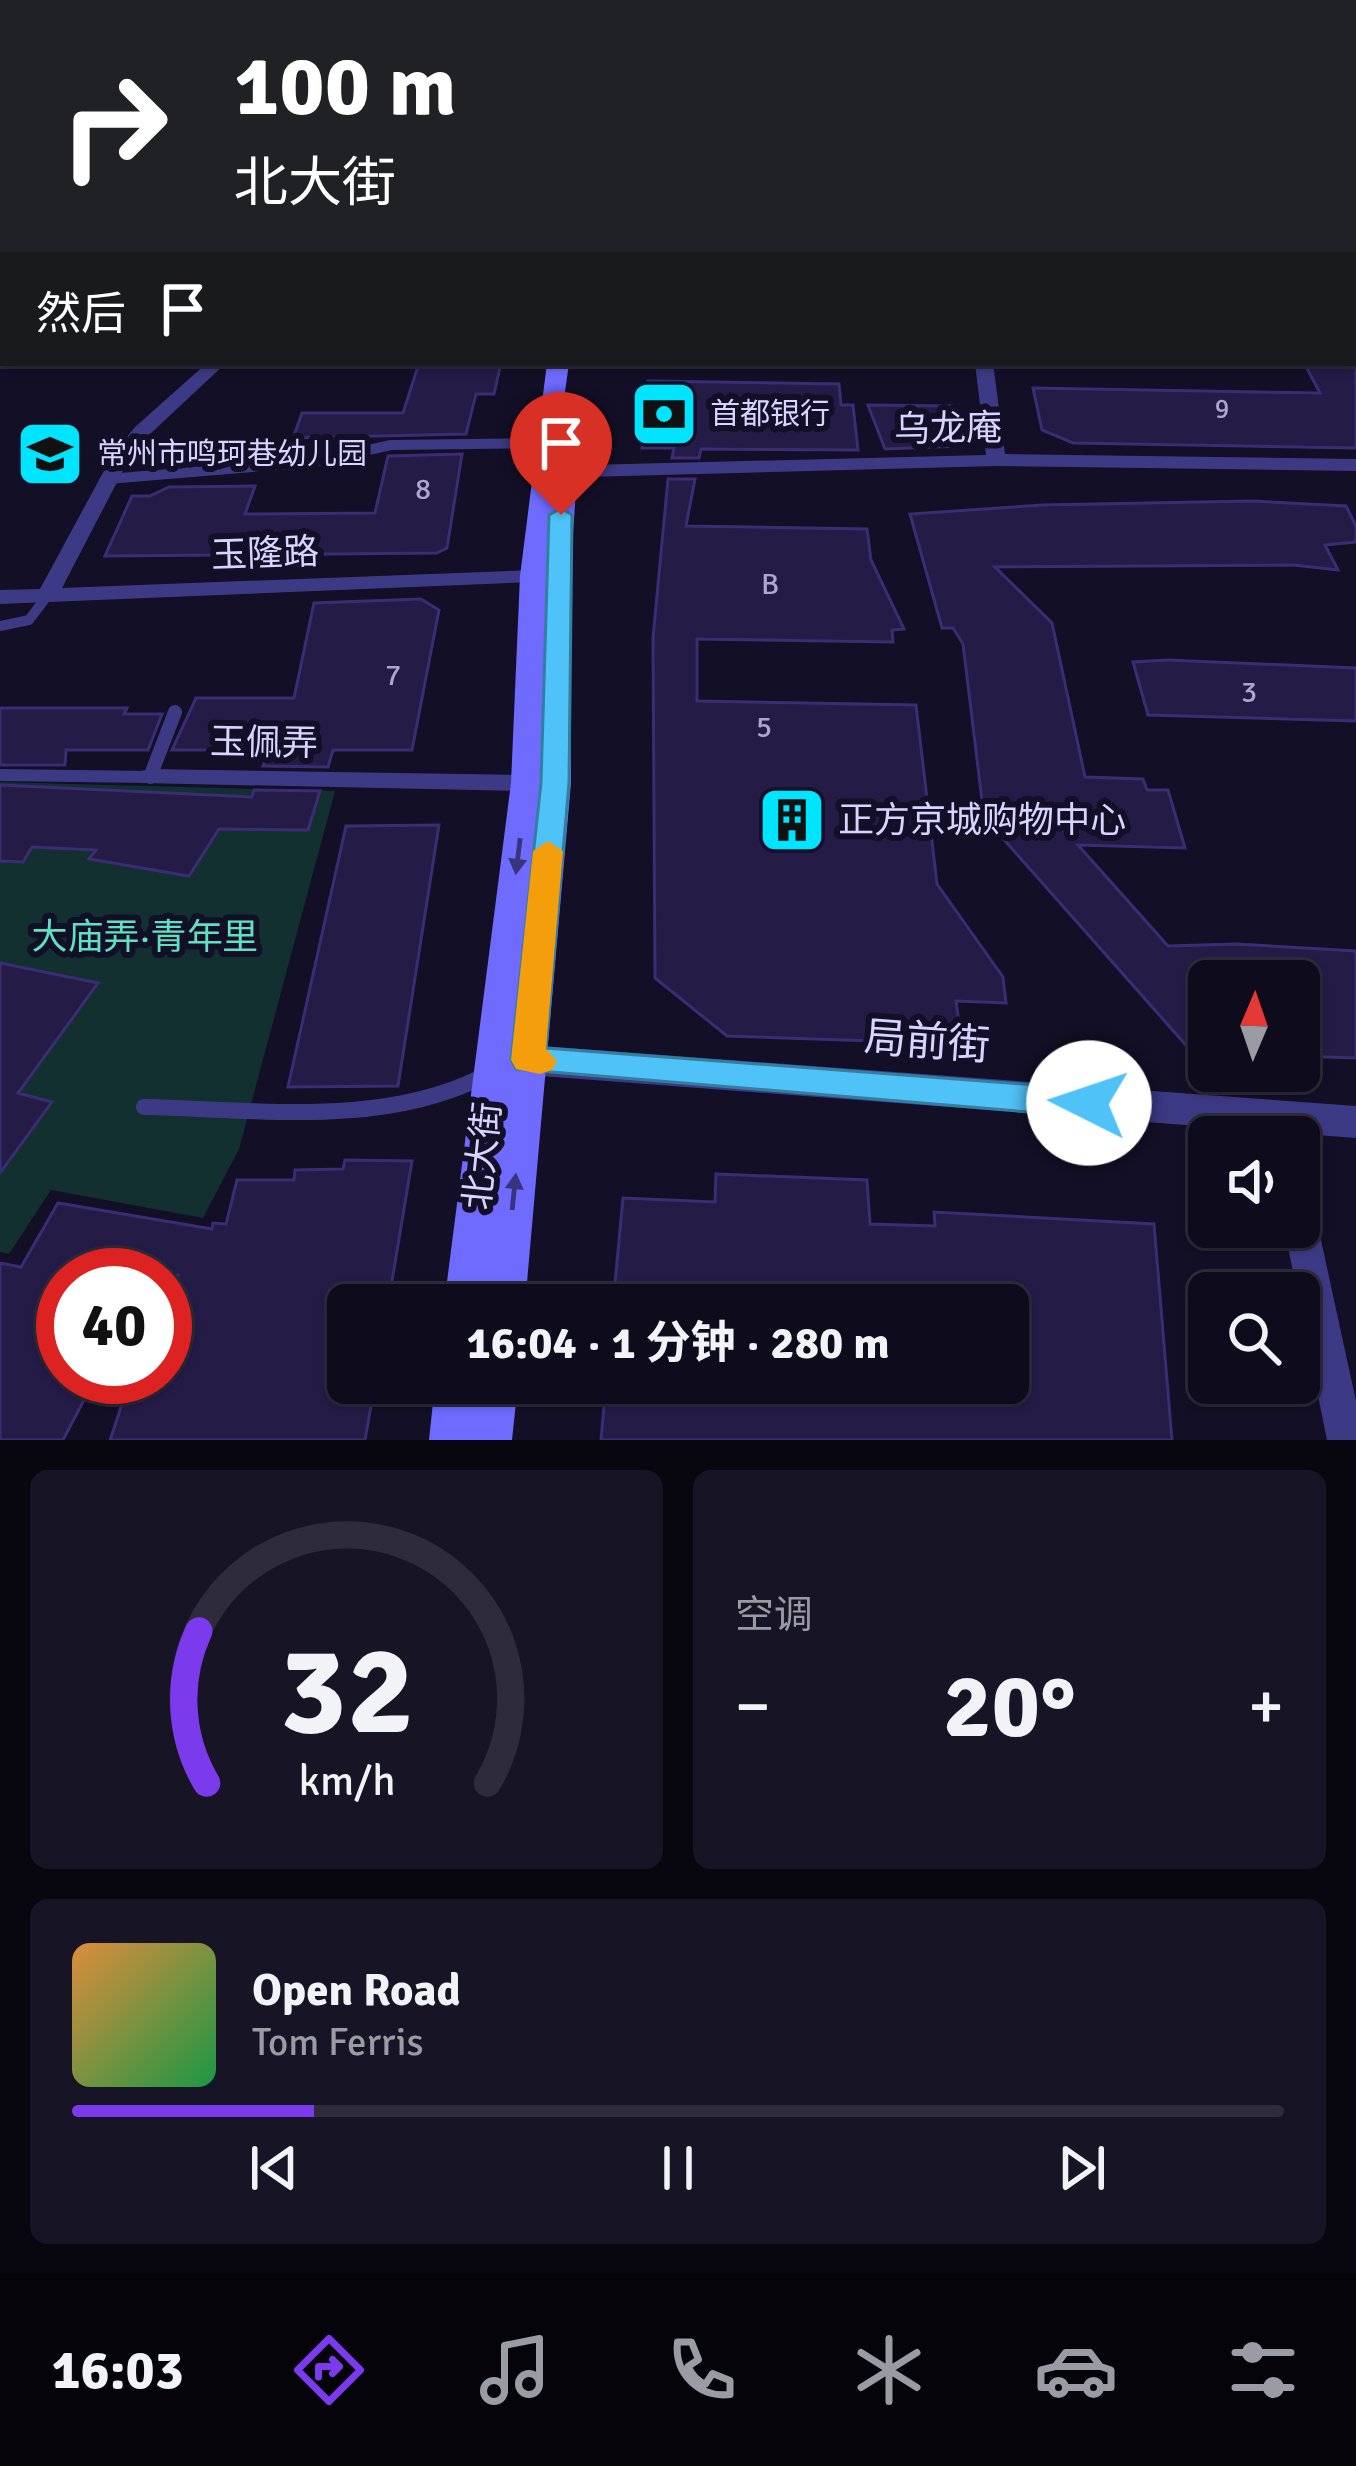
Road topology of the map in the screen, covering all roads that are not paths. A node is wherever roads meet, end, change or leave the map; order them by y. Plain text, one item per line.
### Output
1 (214, 366) edge
2 (558, 366) edge
3 (577, 366) edge
4 (984, 366) edge
5 (996, 460) junction
6 (550, 462) junction
7 (1356, 465) edge
8 (107, 479) junction
9 (533, 576) junction
10 (47, 596) junction
11 (0, 597) edge
12 (0, 626) edge
13 (175, 712) dead end
14 (0, 776) edge
15 (150, 777) junction
16 (527, 783) junction
17 (515, 1070) junction
18 (145, 1107) dead end
19 (1356, 1122) edge
20 (1188, 1130) edge
21 (1320, 1140) edge
22 (1356, 1143) edge
23 (1306, 1248) edge
24 (470, 1284) edge
25 (504, 1284) edge
26 (456, 1404) edge
27 (493, 1404) edge
28 (452, 1440) edge
29 (489, 1440) edge
30 (1346, 1440) edge

1 - 8 street
2 - 6 main road, 北大街
3 - 6 main road, 北大街
4 - 5 street
5 - 6 street, 乌龙庵
5 - 7 street, 乌龙庵
6 - 8 lane
6 - 9 main road, 北大街
6 - 17 main road, 北大街
8 - 10 street
9 - 10 street, 玉隆路
9 - 16 main road, 北大街
10 - 11 street, 玉隆路
10 - 12 lane
13 - 15 lane
14 - 15 street, 玉佩弄
15 - 16 street, 玉佩弄
16 -> 17 main road, 北大街
17 - 18 lane
17 - 19 street, 局前街
17 - 20 street
17 - 24 main road, 北大街
25 -> 17 main road, 北大街
21 - 22 street
23 - 30 street
26 - 28 main road
27 - 29 main road

